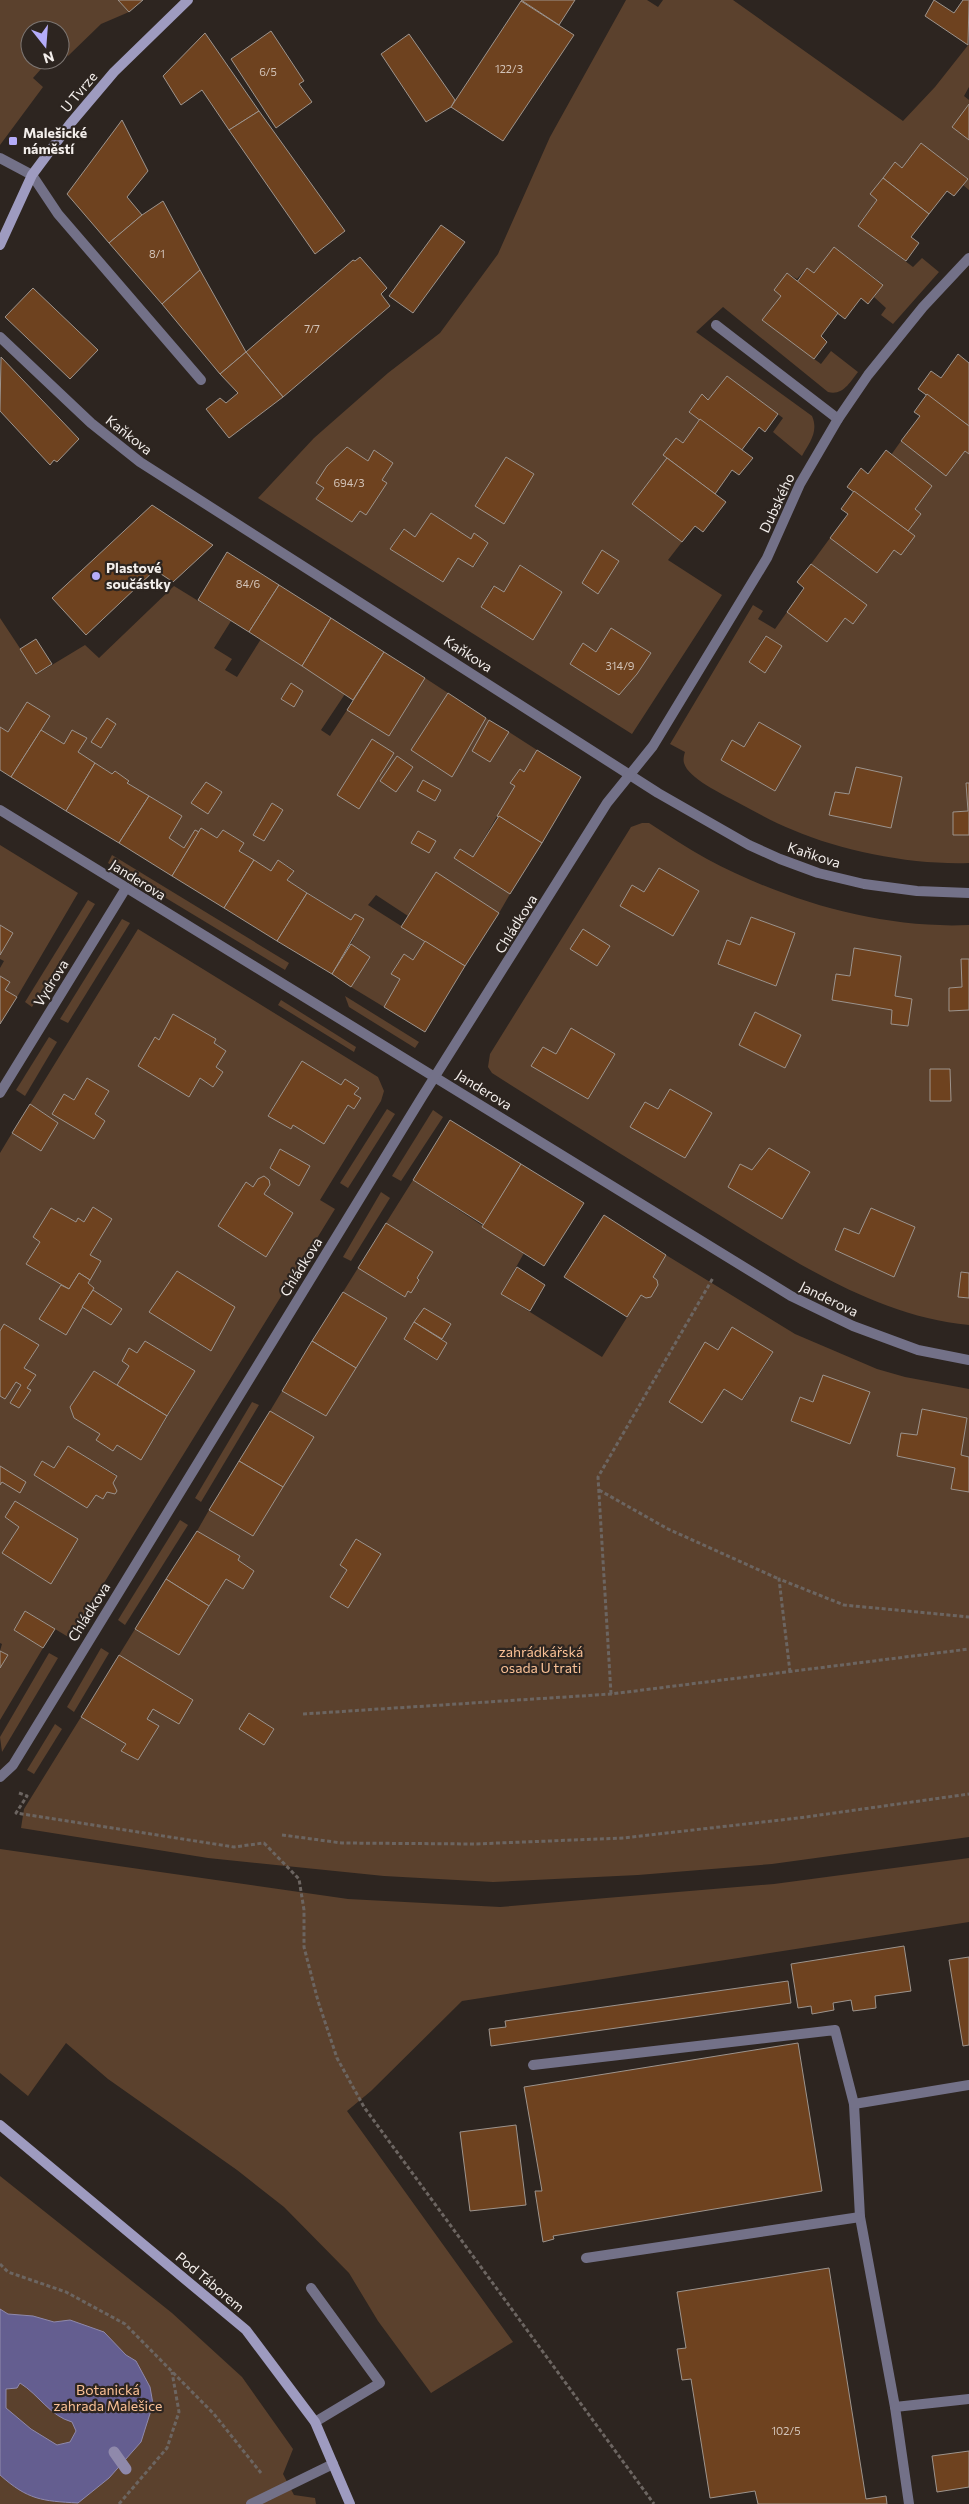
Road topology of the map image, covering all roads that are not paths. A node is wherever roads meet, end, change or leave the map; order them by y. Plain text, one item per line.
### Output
1 (188, 0) edge
2 (0, 158) edge
3 (32, 175) junction
4 (0, 245) edge
5 (969, 258) edge
6 (716, 325) dead end
7 (0, 337) edge
8 (201, 380) dead end
9 (838, 419) junction
10 (630, 774) junction
11 (0, 810) edge
12 (126, 888) junction
13 (969, 893) edge
14 (435, 1076) junction
15 (0, 1092) edge
16 (969, 1360) edge
17 (0, 1777) edge
18 (533, 2066) dead end
19 (969, 2085) edge
20 (854, 2104) junction
21 (0, 2125) edge
22 (860, 2217) junction
23 (586, 2258) dead end
24 (311, 2288) dead end
25 (969, 2398) edge
26 (896, 2407) junction
27 (315, 2422) junction
28 (333, 2464) junction
29 (251, 2504) edge
30 (350, 2504) edge
31 (909, 2504) edge

1 - 3 main road, U Tvrze
2 - 3 street
3 - 4 main road, U Tvrze
3 - 8 street
5 - 9 street, Dubského
6 - 9 street
7 - 10 street, Kaňkova
9 - 10 street, Dubského
10 - 13 street, Kaňkova
10 - 14 street, Chládkova
11 - 12 street, Janderova
12 - 14 street, Janderova
12 - 15 street, Vydrova
14 - 16 street, Janderova
14 - 17 street, Chládkova
18 - 20 street
19 - 20 street
20 - 22 street
21 - 27 main road, Pod Táborem
22 - 23 street
22 - 26 street
24 - 27 street
25 - 26 street
26 - 31 street
27 - 28 main road, Pod Táborem
28 - 29 street
28 - 30 main road, Pod Táborem

